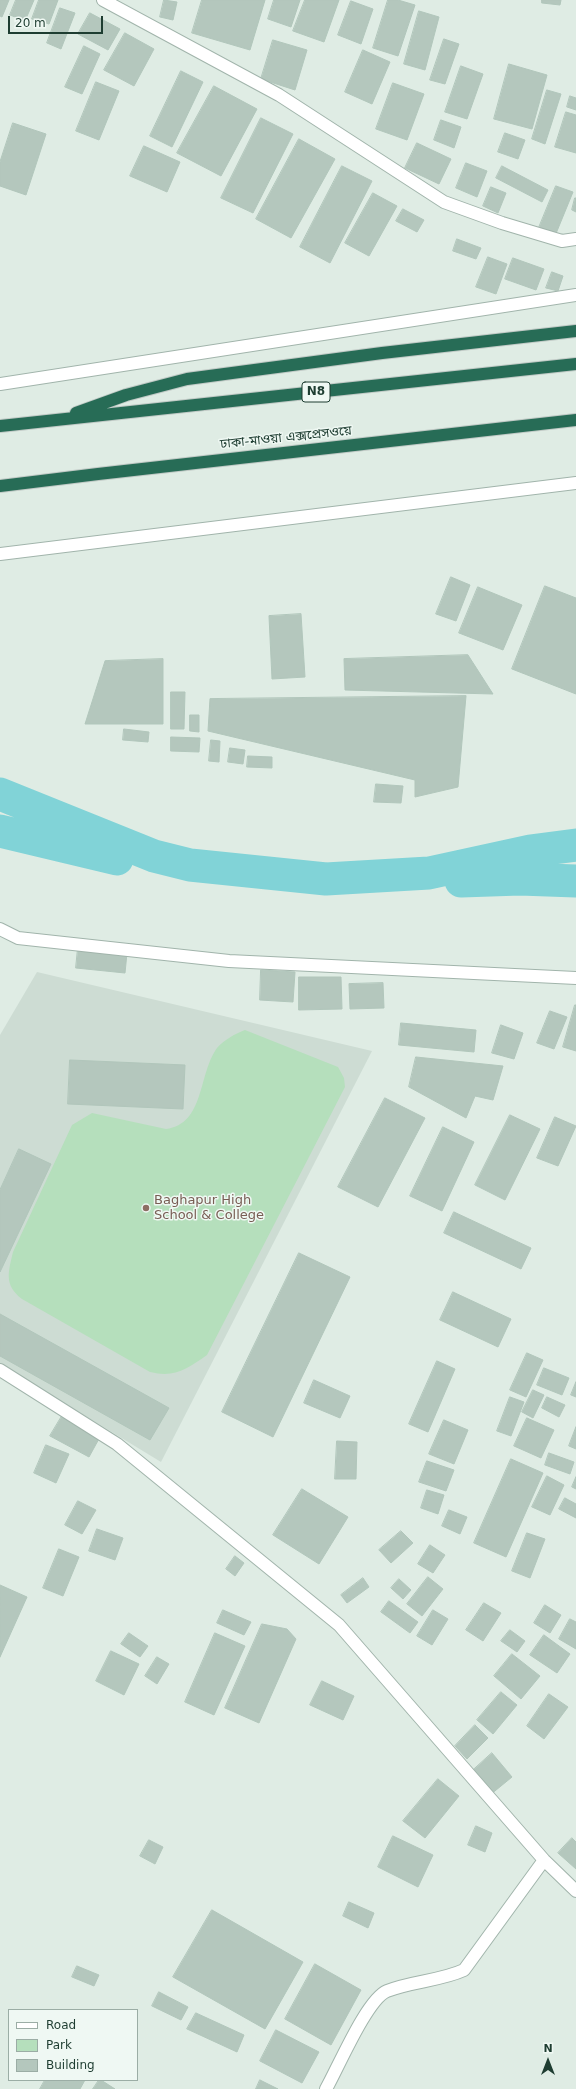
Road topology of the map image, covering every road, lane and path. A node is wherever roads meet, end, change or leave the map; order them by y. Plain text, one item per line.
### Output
1 (103, 0) edge
2 (576, 239) edge
3 (576, 295) edge
4 (576, 331) edge
5 (576, 364) edge
6 (0, 384) edge
7 (56, 420) junction
8 (576, 420) edge
9 (0, 426) edge
10 (576, 483) edge
11 (0, 486) edge
12 (0, 554) edge
13 (0, 929) edge
14 (576, 978) edge
15 (0, 1370) edge
16 (544, 1860) junction
17 (576, 1891) edge
18 (326, 2089) edge

1 - 2 street
3 - 6 street
4 - 7 highway
5 - 7 highway, N8
7 - 9 highway, N8
8 - 11 highway, ঢাকা-মাওয়া এক্সপ্রেসওয়ে
10 - 12 street
13 - 14 street
15 - 16 street
16 - 17 street
16 - 18 street

